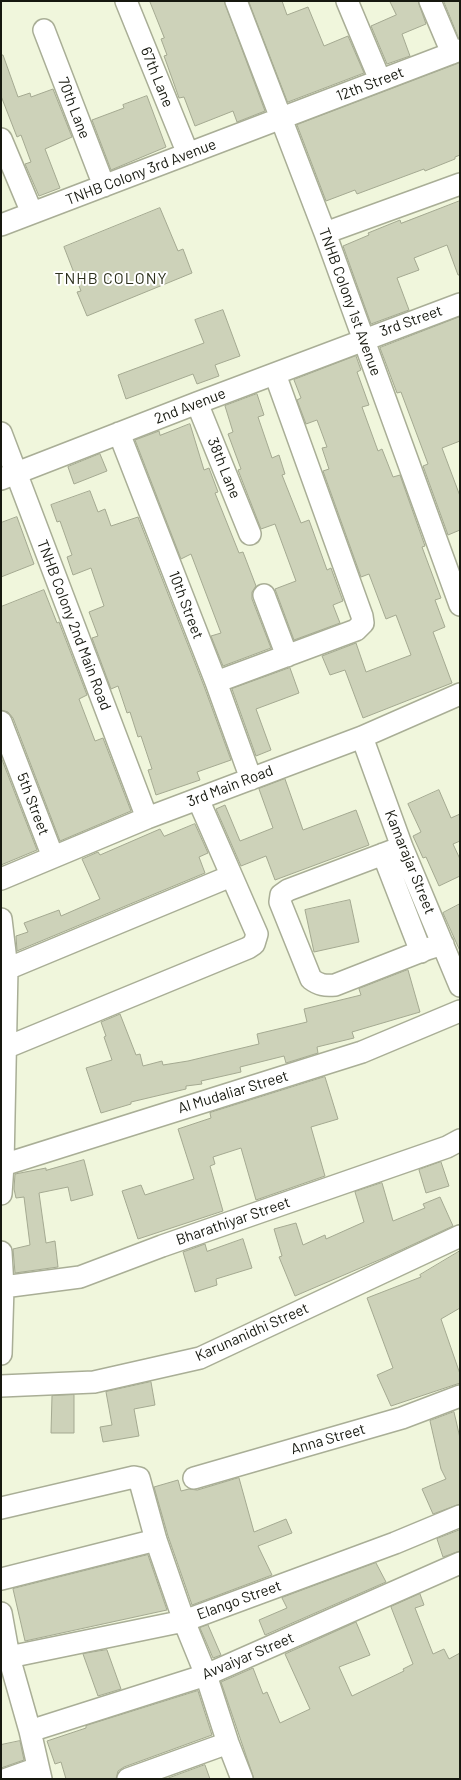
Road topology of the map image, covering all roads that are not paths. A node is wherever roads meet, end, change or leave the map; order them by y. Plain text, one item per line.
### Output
1 (126, 1) edge
2 (236, 1) edge
3 (347, 1) edge
4 (430, 1) edge
5 (44, 30) dead end
6 (456, 52) edge
7 (380, 80) junction
8 (280, 118) junction
9 (1, 139) edge
10 (188, 154) junction
11 (460, 184) edge
12 (104, 186) junction
13 (32, 213) junction
14 (1, 225) edge
15 (325, 233) junction
16 (458, 310) edge
17 (363, 339) junction
18 (275, 374) junction
19 (198, 402) junction
20 (1, 433) edge
21 (119, 433) junction
22 (9, 476) edge
23 (250, 534) dead end
24 (264, 596) dead end
25 (460, 604) edge
26 (287, 656) junction
27 (216, 682) junction
28 (460, 694) edge
29 (1, 722) edge
30 (362, 737) junction
31 (8, 756) edge
32 (251, 778) junction
33 (198, 799) junction
34 (147, 818) junction
35 (393, 850) junction
36 (53, 857) junction
37 (231, 876) junction
38 (1, 879) edge
39 (1, 919) edge
40 (421, 952) junction
41 (450, 955) edge
42 (7, 969) junction
43 (460, 986) edge
44 (460, 1010) edge
45 (5, 1048) junction
46 (460, 1140) edge
47 (3, 1164) junction
48 (1, 1194) edge
49 (460, 1236) edge
50 (1, 1252) edge
51 (3, 1287) junction
52 (1, 1354) edge
53 (1, 1386) edge
54 (460, 1396) edge
55 (194, 1478) dead end
56 (1, 1508) edge
57 (460, 1516) edge
58 (156, 1540) junction
59 (460, 1563) edge
60 (1, 1579) edge
61 (1, 1613) edge
62 (184, 1621) junction
63 (9, 1657) junction
64 (206, 1675) junction
65 (9, 1686) edge
66 (30, 1731) junction
67 (228, 1743) junction
68 (40, 1774) edge
69 (7, 1779) edge
70 (128, 1779) edge
71 (242, 1779) edge

1 - 10 street, 67th Lane
2 - 8 street, TNHB Colony 1st Avenue
3 - 7 street
4 - 6 street
5 - 12 street, 70th Lane
6 - 7 street, 12th Street
7 - 8 street, 12th Street
8 - 10 street, TNHB Colony 3rd Avenue
8 - 15 street, TNHB Colony 1st Avenue
9 - 13 street
10 - 12 street, TNHB Colony 3rd Avenue
11 - 15 street
12 - 13 street, TNHB Colony 3rd Avenue
13 - 14 street, TNHB Colony 3rd Avenue
15 - 17 street, TNHB Colony 1st Avenue
16 - 17 street, 3rd Street
17 - 18 street, 2nd Avenue
17 - 25 street, TNHB Colony 1st Avenue
18 - 19 street, 2nd Avenue
18 - 26 street
19 - 21 street, 2nd Avenue
19 - 23 street, 38th Lane
20 - 22 street, TNHB Colony 2nd Main Road
21 - 22 street, 2nd Avenue
21 - 27 street, 10th Street
22 - 34 street, TNHB Colony 2nd Main Road
24 - 26 street
26 - 27 street
27 - 32 street, 10th Street
28 - 30 street, 3rd Main Road
29 - 31 street, 5th Street
30 - 32 street, 3rd Main Road
30 - 35 street, Kamarajar Street
31 - 36 street, 5th Street
32 - 33 street, 3rd Main Road
33 - 34 street, 3rd Main Road
33 - 37 street
34 - 36 street, 3rd Main Road
35 - 40 street
35 - 40 street
35 - 41 street, Kamarajar Street
36 - 38 street, 3rd Main Road
37 - 42 street
37 - 45 street
39 - 42 street
40 - 41 street
41 - 43 street, Kamarajar Street
42 - 45 street
44 - 47 street, Al Mudaliar Street
45 - 47 street
46 - 51 street, Bharathiyar Street
47 - 48 street
49 - 53 street, Karunanidhi Street
50 - 51 street
51 - 52 street
54 - 55 street, Anna Street
56 - 58 street
57 - 62 street, Elango Street
58 - 60 street
58 - 62 street
59 - 64 street, Avvaiyar Street
61 - 63 street
62 - 63 street, Elango Street
62 - 64 street
63 - 65 street
64 - 66 street, Avvaiyar Street
64 - 67 street
65 - 66 street
66 - 68 street
67 - 70 street
67 - 71 street
68 - 69 street

